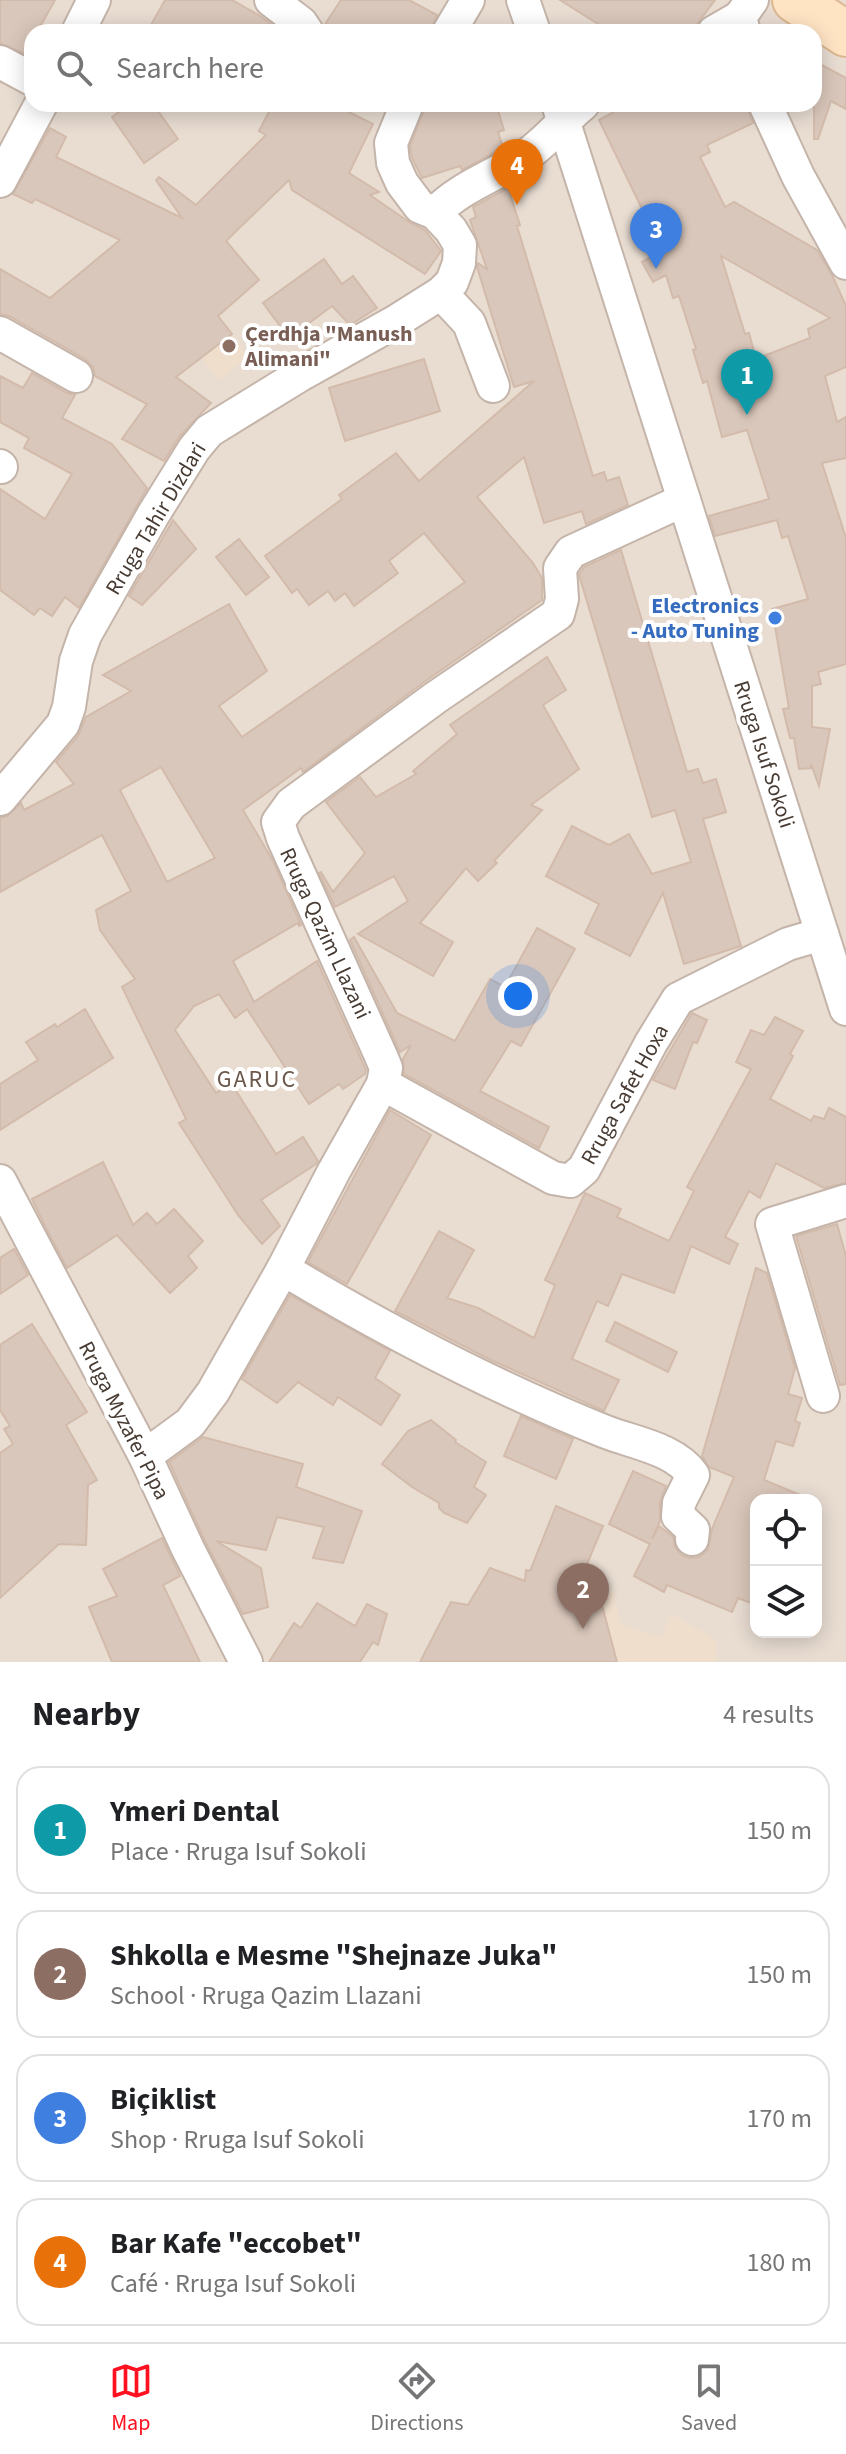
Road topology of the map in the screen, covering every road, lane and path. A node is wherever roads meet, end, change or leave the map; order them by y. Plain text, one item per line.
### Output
1 (94, 0) edge
2 (271, 0) edge
3 (468, 0) edge
4 (523, 0) edge
5 (795, 0) edge
6 (82, 24) edge
7 (295, 24) edge
8 (454, 24) edge
9 (531, 24) edge
10 (846, 34) edge
11 (0, 62) edge
12 (24, 75) edge
13 (36, 112) edge
14 (399, 112) edge
15 (565, 112) edge
16 (569, 112) edge
17 (769, 112) edge
18 (3, 170) edge
19 (435, 213) junction
20 (846, 263) edge
21 (441, 293) junction
22 (0, 333) edge
23 (76, 376) dead end
24 (493, 386) dead end
25 (684, 500) junction
26 (0, 799) edge
27 (822, 934) junction
28 (846, 1009) edge
29 (383, 1084) junction
30 (0, 1181) edge
31 (846, 1201) edge
32 (283, 1269) junction
33 (823, 1396) dead end
34 (145, 1456) junction
35 (692, 1539) dead end
36 (246, 1662) edge

1 - 6 street
2 - 7 street
3 - 8 street
4 - 9 street
5 - 10 main road
11 - 12 street
13 - 18 street
14 - 19 street, Rruga Tahir Dizdari
15 - 19 street, Rruga Isuf Sokoli
16 - 25 street, Rruga Isuf Sokoli
17 - 20 street
19 - 21 street, Rruga Tahir Dizdari
21 - 24 street
21 - 26 street, Rruga Tahir Dizdari
22 - 23 street
25 - 27 street, Rruga Isuf Sokoli
25 - 29 street, Rruga Qazim Llazani
27 - 28 street, Rruga Isuf Sokoli
27 - 29 street, Rruga Safet Hoxa
29 - 32 street
30 - 34 street, Rruga Myzafer Pipa
31 - 33 street
32 - 34 street
32 - 35 street
34 - 36 street, Rruga Myzafer Pipa

